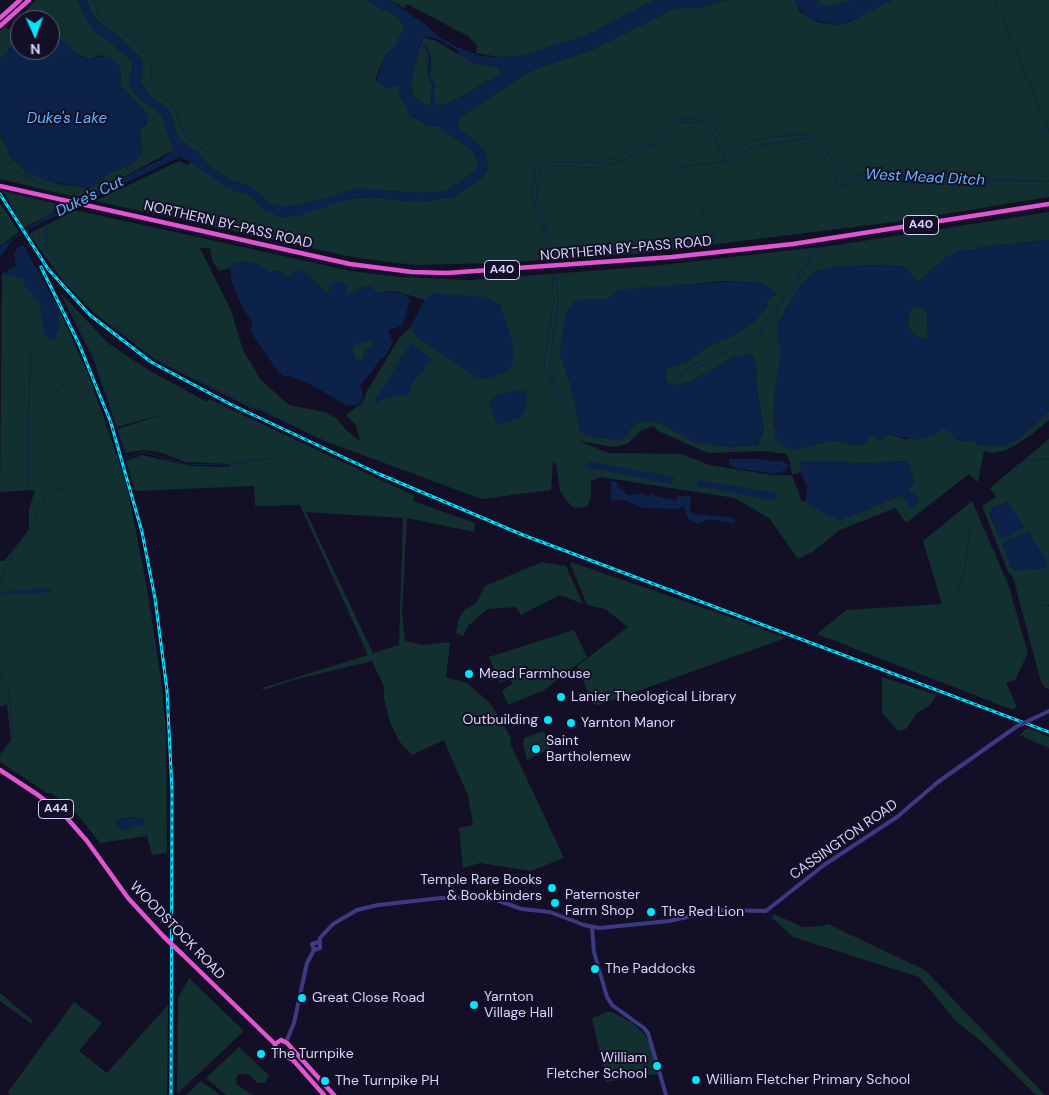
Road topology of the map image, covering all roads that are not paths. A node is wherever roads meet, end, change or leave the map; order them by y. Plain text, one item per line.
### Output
1 (20, 0) edge
2 (29, 0) edge
3 (0, 18) edge
4 (0, 26) edge
5 (0, 186) edge
6 (1049, 204) edge
7 (1049, 711) edge
8 (0, 770) edge
9 (592, 927) junction
10 (275, 1044) junction
11 (287, 1044) junction
12 (284, 1054) junction
13 (324, 1095) edge
14 (334, 1095) edge
15 (666, 1095) edge

1 - 3 highway
2 - 4 highway
5 - 6 highway, NORTHERN BY-PASS ROAD / A40
7 - 9 street, CASSINGTON ROAD, bridge
8 - 10 highway, WOODSTOCK ROAD / A44, bridge
9 - 11 street, CASSINGTON ROAD
9 - 15 street
10 - 11 highway
10 - 12 highway, A44
11 - 12 highway
11 - 14 highway
12 - 13 highway, A44

